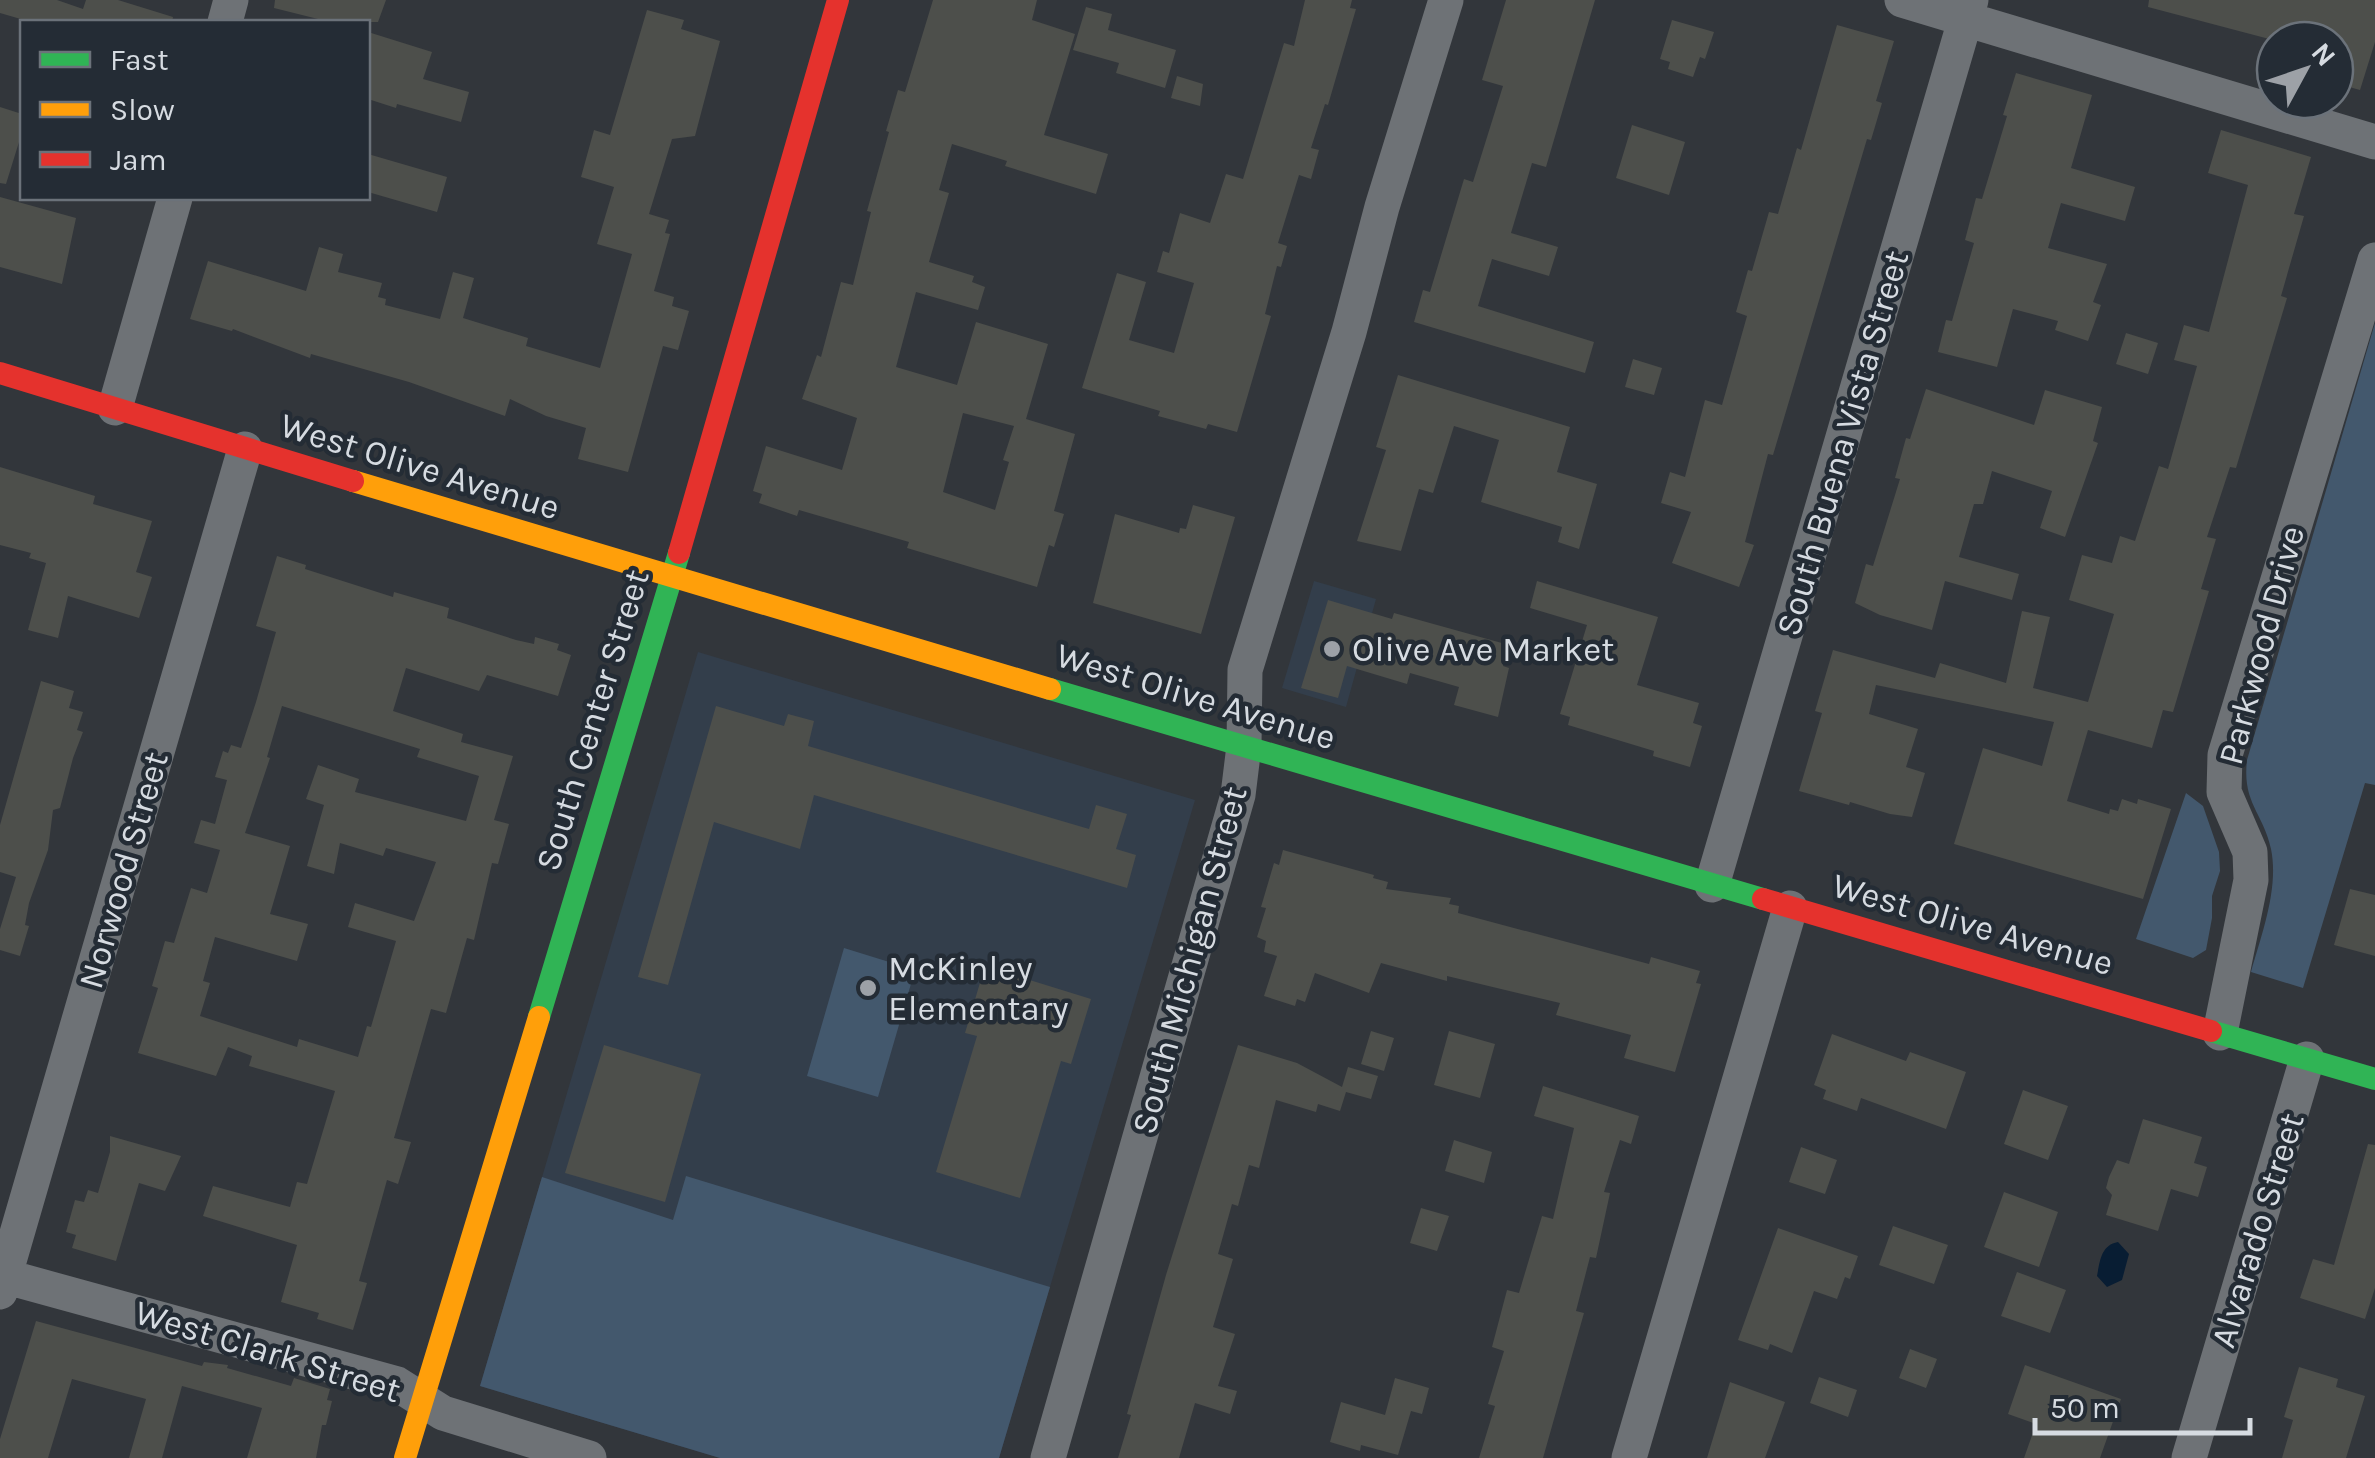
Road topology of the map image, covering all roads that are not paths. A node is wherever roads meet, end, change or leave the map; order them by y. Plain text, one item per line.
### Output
1 (838, 0) edge
2 (1446, 0) edge
3 (1902, 0) edge
4 (1968, 10) edge
5 (2375, 142) edge
6 (174, 200) edge
7 (2375, 260) edge
8 (0, 373) edge
9 (114, 408) junction
10 (245, 448) junction
11 (672, 578) junction
12 (1244, 746) junction
13 (1712, 885) junction
14 (1790, 908) junction
15 (2220, 1033) junction
16 (2307, 1059) junction
17 (2375, 1079) edge
18 (2, 1280) edge
19 (422, 1398) junction
20 (404, 1458) edge
21 (589, 1458) edge
22 (1048, 1458) edge
23 (1629, 1458) edge
24 (2189, 1458) edge

1 - 11 street, South Center Street
2 - 12 street, South Michigan Street
3 - 4 street
4 - 5 street
4 - 13 street, South Buena Vista Street
6 - 9 street
7 - 15 street, Parkwood Drive
8 - 9 street, West Olive Avenue
9 - 10 street, West Olive Avenue
10 - 11 street, West Olive Avenue
10 - 18 street, Norwood Street
11 - 12 street, West Olive Avenue
11 - 19 street, South Center Street
12 - 13 street, West Olive Avenue
12 - 22 street, South Michigan Street
13 - 14 street, West Olive Avenue
14 - 15 street, West Olive Avenue
14 - 23 street
15 - 16 street, West Olive Avenue
16 - 17 street, West Olive Avenue
16 - 24 street, Alvarado Street
18 - 19 street, West Clark Street
19 - 20 street, South Center Street
19 - 21 street, West Clark Street

